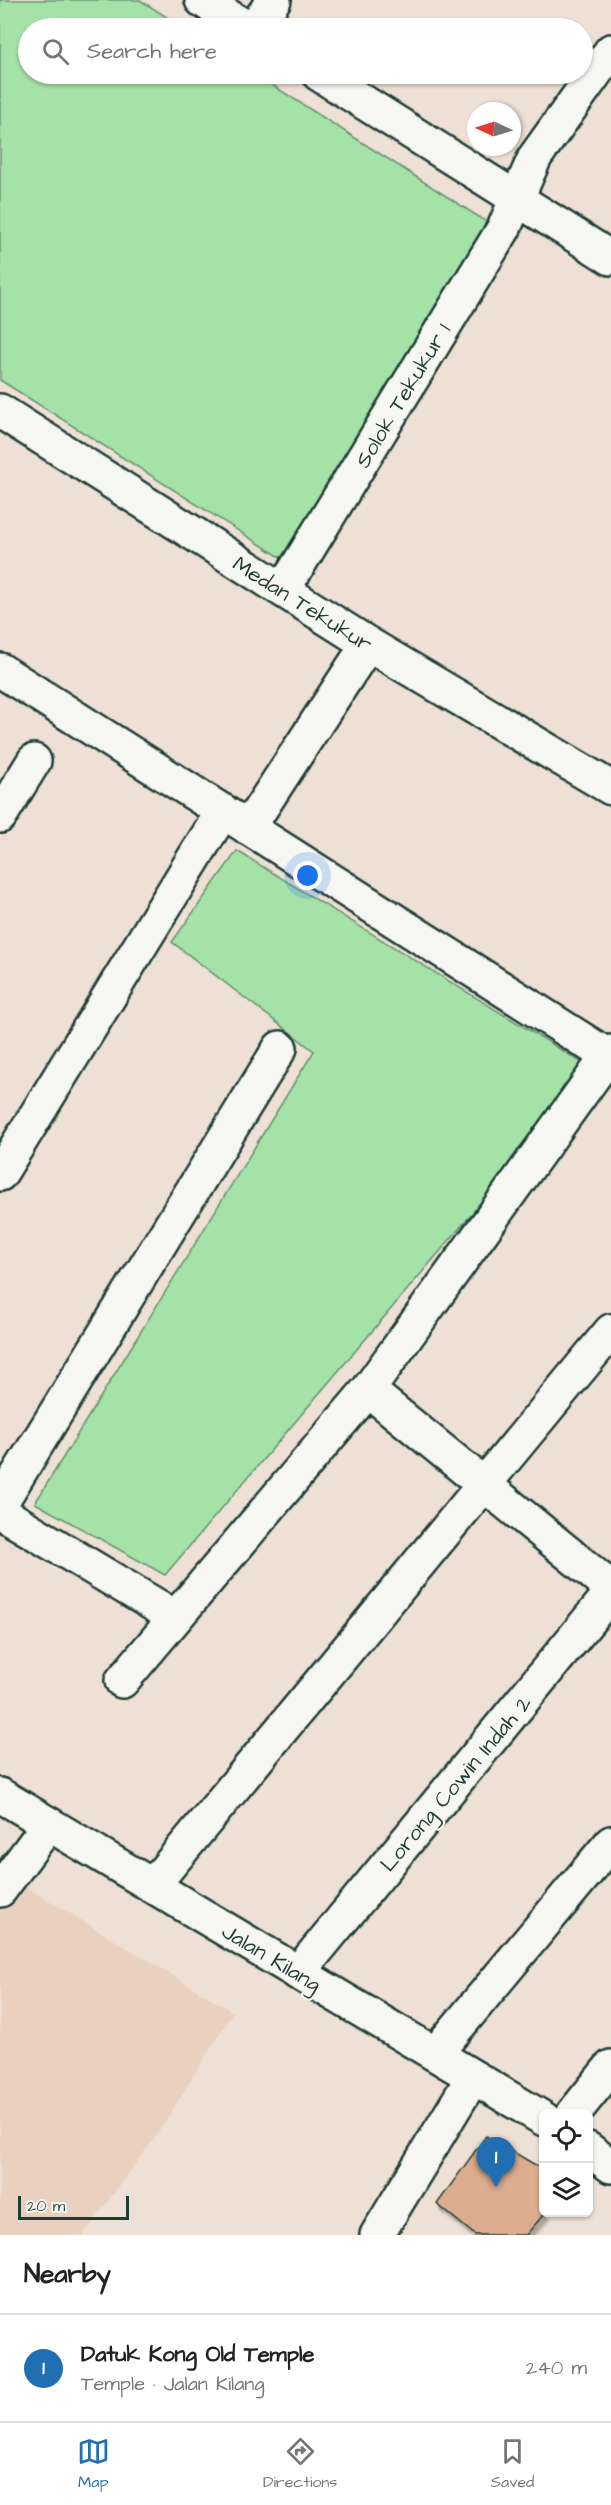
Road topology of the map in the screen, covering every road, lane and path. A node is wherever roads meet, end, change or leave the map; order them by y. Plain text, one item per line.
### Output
1 (202, 0) edge
2 (274, 0) edge
3 (231, 18) edge
4 (261, 18) edge
5 (611, 51) edge
6 (593, 76) edge
7 (335, 84) edge
8 (587, 84) edge
9 (518, 197) junction
10 (611, 258) edge
11 (4, 424) edge
12 (283, 590) junction
13 (368, 644) junction
14 (0, 670) edge
15 (34, 761) dead end
16 (611, 788) edge
17 (0, 816) edge
18 (236, 820) junction
19 (280, 1048) dead end
20 (609, 1054) edge
21 (0, 1174) edge
22 (611, 1331) edge
23 (368, 1390) junction
24 (485, 1486) junction
25 (0, 1503) edge
26 (0, 1512) edge
27 (611, 1588) edge
28 (611, 1593) edge
29 (175, 1617) junction
30 (122, 1681) dead end
31 (0, 1795) edge
32 (49, 1824) junction
33 (611, 1843) edge
34 (152, 1886) junction
35 (0, 1890) edge
36 (298, 1973) junction
37 (435, 2054) junction
38 (611, 2067) edge
39 (473, 2077) junction
40 (577, 2109) edge
41 (539, 2117) edge
42 (593, 2153) edge
43 (611, 2166) edge
44 (377, 2235) edge

1 - 3 street
2 - 4 street
5 - 6 street, Solok Tekukur 1
7 - 9 street
8 - 9 street, Solok Tekukur 1
9 - 10 street
9 - 12 street, Solok Tekukur 1
11 - 12 street, Medan Tekukur
12 - 13 street, Medan Tekukur
13 - 16 street, Medan Tekukur
13 - 18 street
14 - 18 street
15 - 17 street
18 - 20 street
18 - 21 street
19 - 25 street
20 - 23 street
22 - 24 street
23 - 24 street
23 - 29 street
24 - 27 street
24 - 34 street
26 - 29 street
28 - 36 street, Lorong Cowin Indah 2
29 - 30 street
31 - 32 street, Jalan Kilang
32 - 34 street, Jalan Kilang
32 - 35 street
33 - 37 street
34 - 36 street, Jalan Kilang
36 - 37 street, Jalan Kilang
37 - 39 street, Jalan Kilang
38 - 40 street
39 - 41 street, Jalan Kilang
39 - 44 street
42 - 43 street

